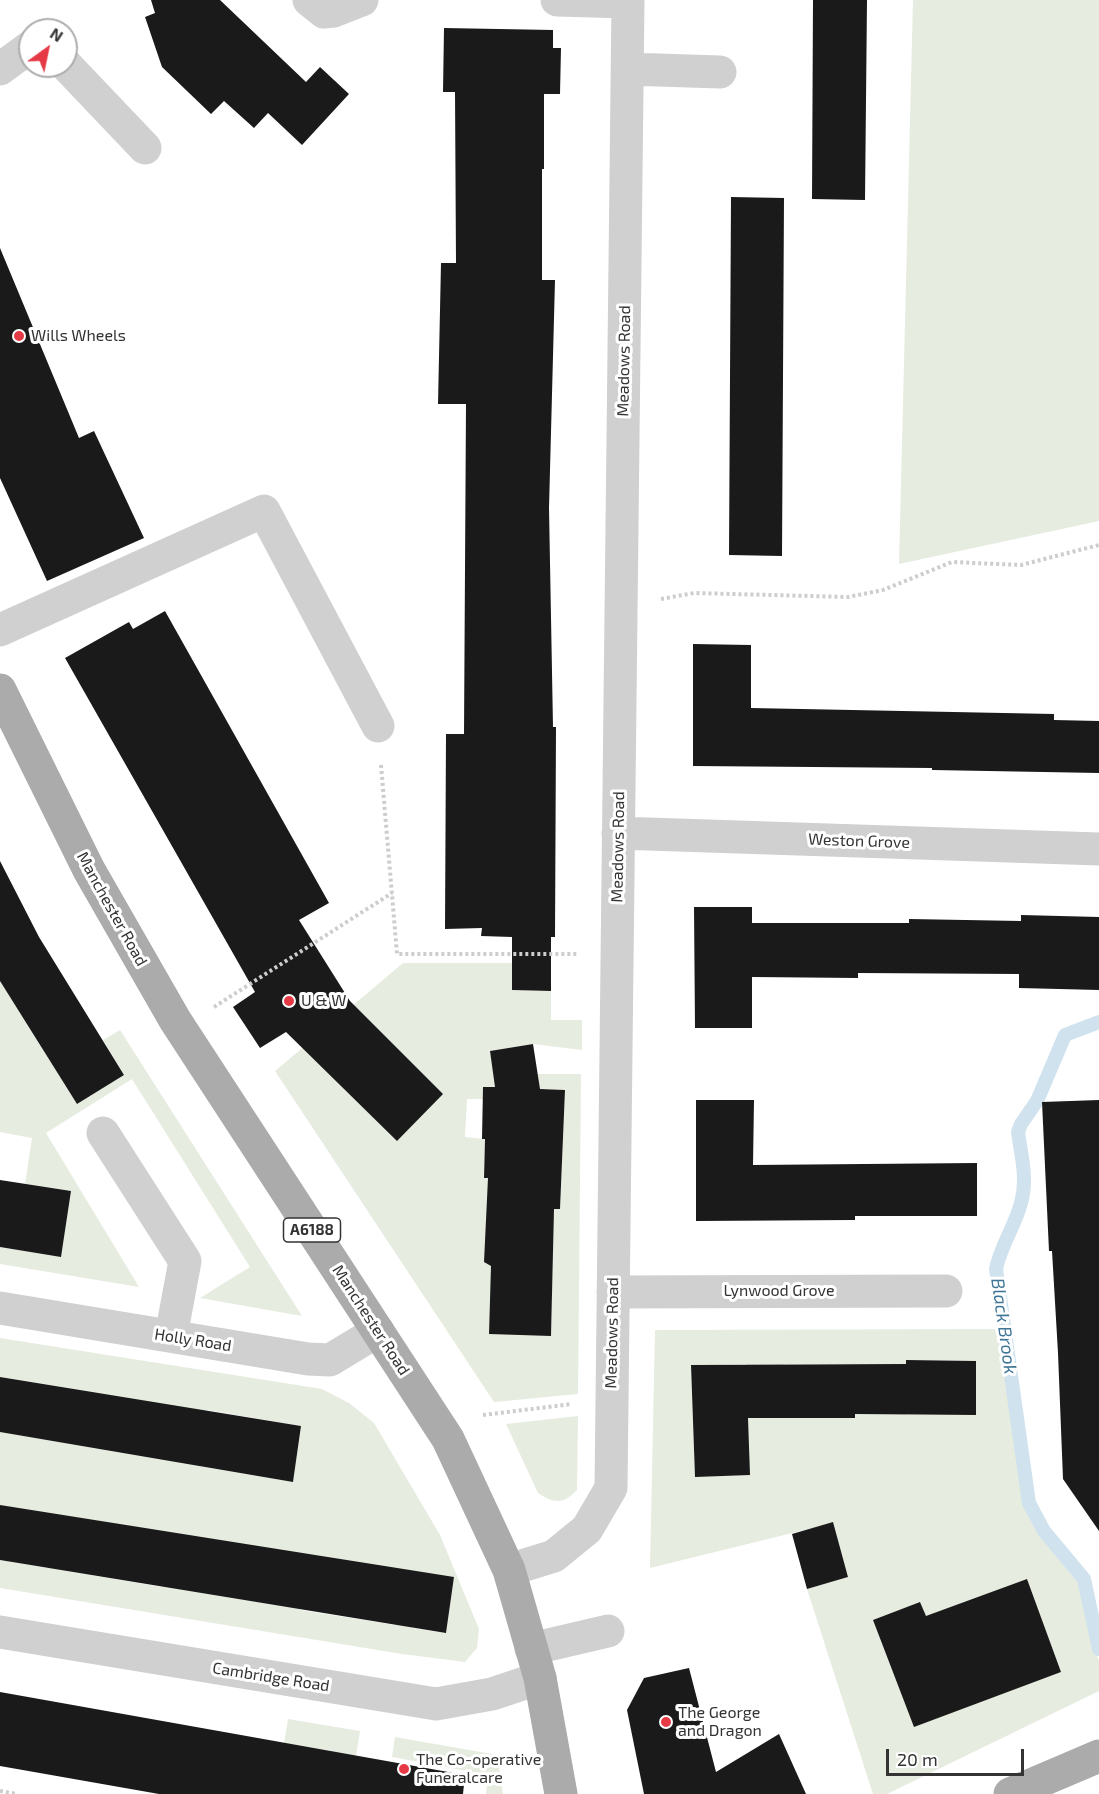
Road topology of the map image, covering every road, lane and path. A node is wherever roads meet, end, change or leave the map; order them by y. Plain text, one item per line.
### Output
1 (309, 0) edge
2 (362, 0) edge
3 (557, 0) edge
4 (628, 1) edge
5 (18, 56) edge
6 (0, 69) edge
7 (628, 69) junction
8 (720, 72) dead end
9 (78, 78) edge
10 (145, 148) dead end
11 (1099, 545) edge
12 (621, 602) junction
13 (0, 630) edge
14 (0, 690) edge
15 (378, 726) joint
16 (618, 833) junction
17 (1099, 849) edge
18 (393, 893) junction
19 (617, 954) junction
20 (212, 1009) dead end
21 (103, 1133) dead end
22 (946, 1291) dead end
23 (613, 1292) junction
24 (0, 1308) edge
25 (378, 1331) junction
26 (171, 1336) junction
27 (612, 1400) junction
28 (483, 1415) dead end
29 (509, 1570) junction
30 (608, 1631) dead end
31 (0, 1632) edge
32 (536, 1663) junction
33 (1099, 1756) edge
34 (0, 1791) edge
35 (17, 1794) edge
36 (561, 1794) edge
37 (1010, 1794) edge

1 - 2 street
3 - 4 street
4 - 7 street, Meadows Road
5 - 6 street
7 - 8 street
7 - 12 street, Meadows Road
9 - 10 street
11 - 12 path
12 - 16 street, Meadows Road
13 - 15 street
14 - 25 main road, Manchester Road / A6188
15 - 18 path
16 - 17 street, Weston Grove
16 - 19 street, Meadows Road
18 - 19 path
18 - 20 path
19 - 23 street, Meadows Road
21 - 26 street
22 - 23 street, Lynwood Grove
23 - 27 street, Meadows Road
24 - 26 street, Holly Road
25 - 26 street, Holly Road
25 - 29 main road, Manchester Road / A6188
27 - 28 path
27 - 29 street, Meadows Road
29 - 32 main road, Manchester Road / A6188
30 - 32 street, Cambridge Road
31 - 32 street, Cambridge Road
32 - 36 main road, Manchester Road / A6188
33 - 37 main road
34 - 35 path

